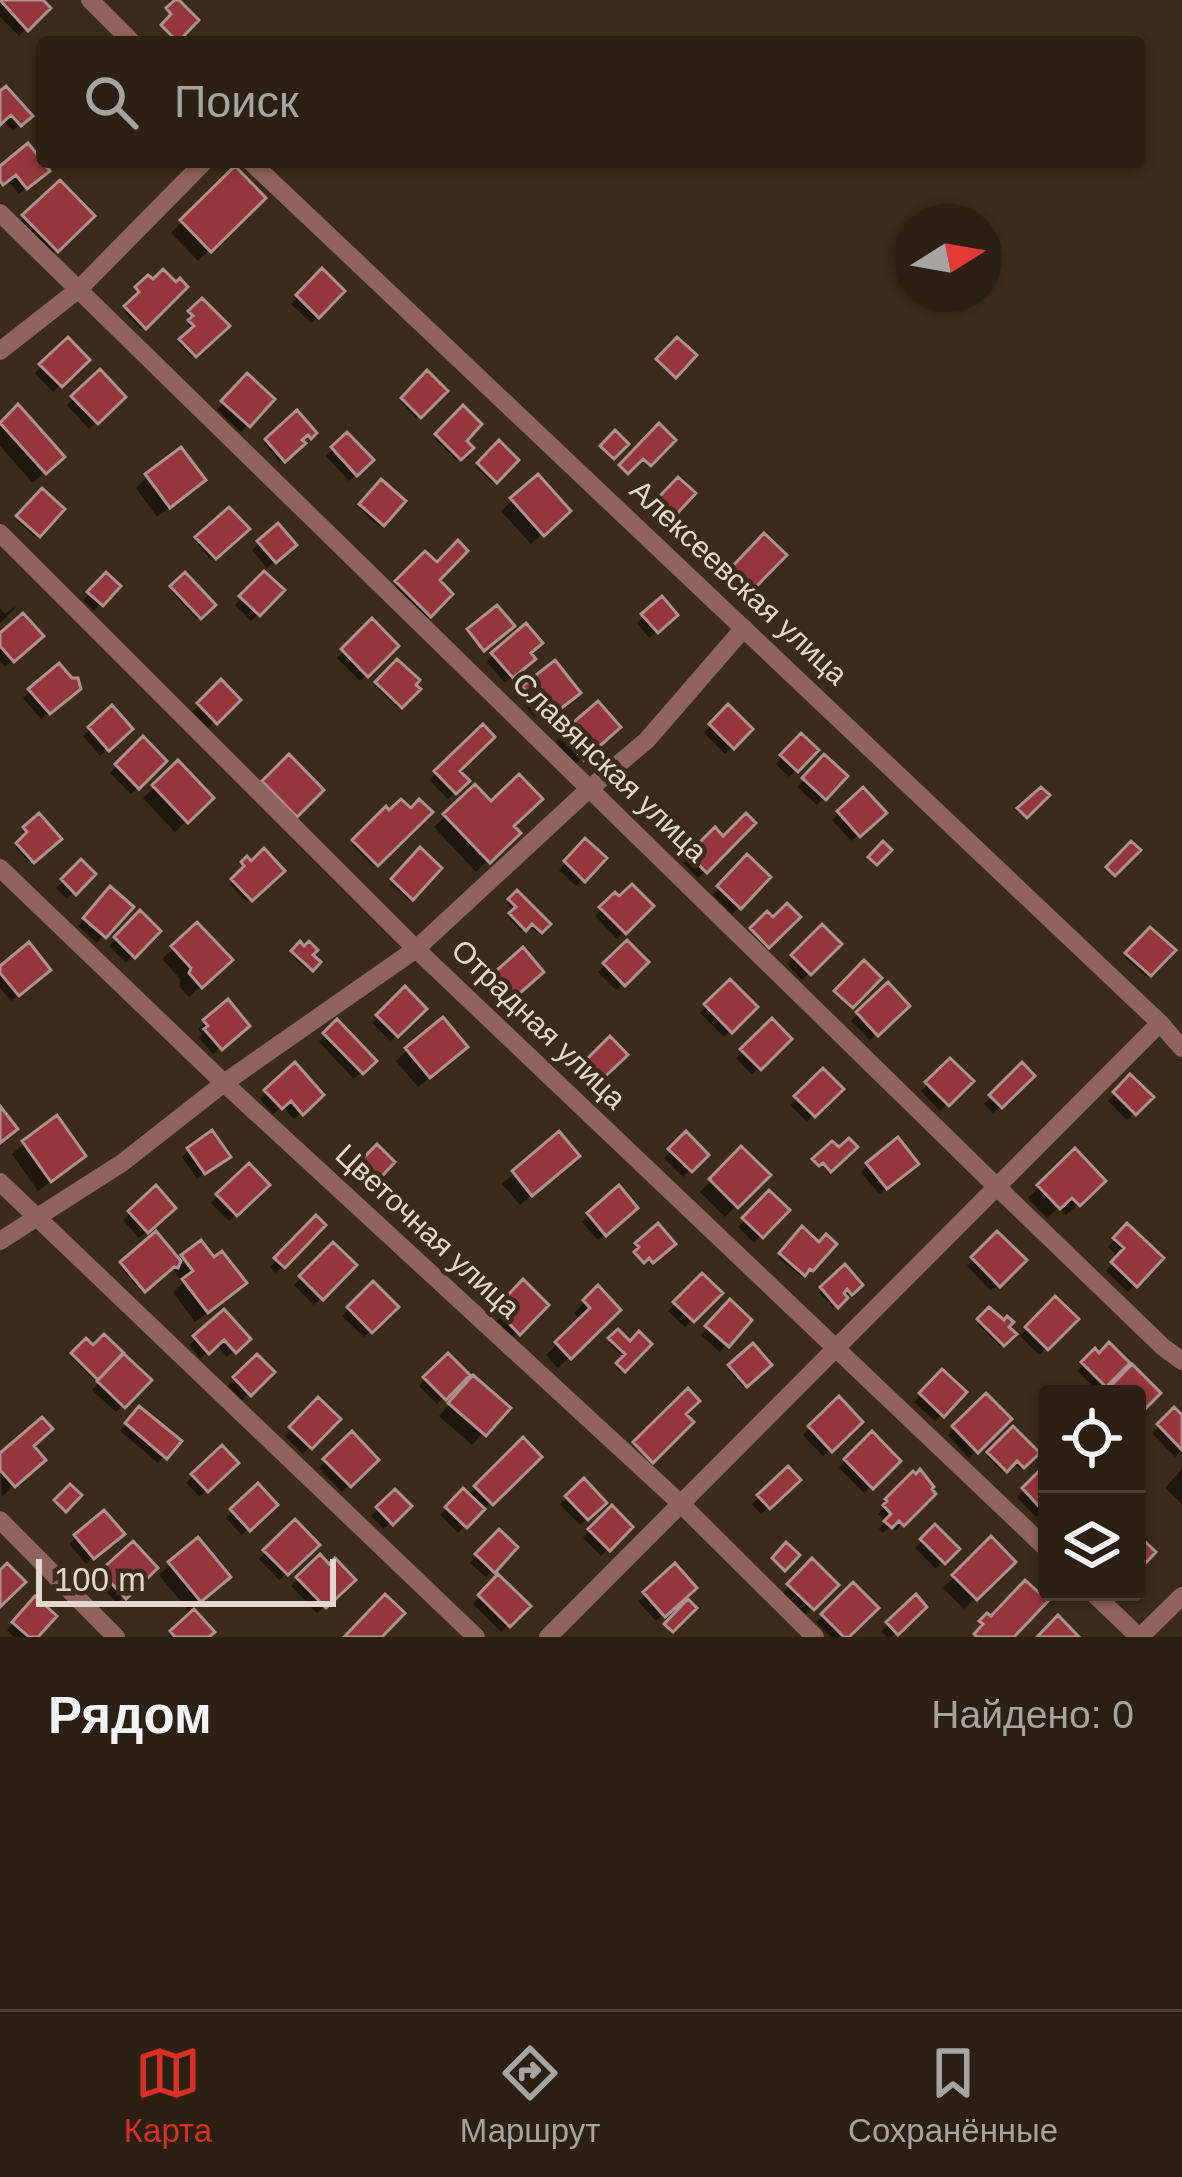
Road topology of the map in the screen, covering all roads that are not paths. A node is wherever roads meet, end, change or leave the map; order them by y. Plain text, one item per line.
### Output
1 (90, 0) edge
2 (126, 36) edge
3 (198, 168) edge
4 (257, 168) edge
5 (0, 212) edge
6 (79, 289) junction
7 (0, 351) edge
8 (0, 533) edge
9 (744, 628) junction
10 (589, 789) junction
11 (0, 868) edge
12 (416, 949) junction
13 (1160, 1023) junction
14 (1182, 1048) edge
15 (224, 1083) junction
16 (0, 1182) edge
17 (997, 1187) junction
18 (37, 1217) junction
19 (0, 1241) edge
20 (837, 1350) junction
21 (1182, 1361) edge
22 (680, 1503) junction
23 (0, 1520) edge
24 (1038, 1540) edge
25 (1182, 1596) edge
26 (1102, 1601) edge
27 (116, 1637) edge
28 (476, 1637) edge
29 (548, 1637) edge
30 (815, 1637) edge
31 (1140, 1637) edge

1 - 2 street
3 - 6 street
4 - 9 street, Алексеевская улица
5 - 6 street, Славянская улица
6 - 7 street
6 - 10 street, Славянская улица
8 - 12 street, Отрадная улица
9 - 10 street
9 - 13 street, Алексеевская улица
10 - 12 street
10 - 17 street, Славянская улица
11 - 15 street, Цветочная улица
12 - 15 street
12 - 20 street, Отрадная улица
13 - 14 street, Алексеевская улица
13 - 17 street
15 - 18 street
15 - 22 street, Цветочная улица
16 - 18 street
17 - 20 street
17 - 21 street, Славянская улица
18 - 19 street
18 - 28 street
20 - 22 street
20 - 24 street, Отрадная улица
22 - 29 street
22 - 30 street, Цветочная улица
23 - 27 street
25 - 31 street
26 - 31 street

